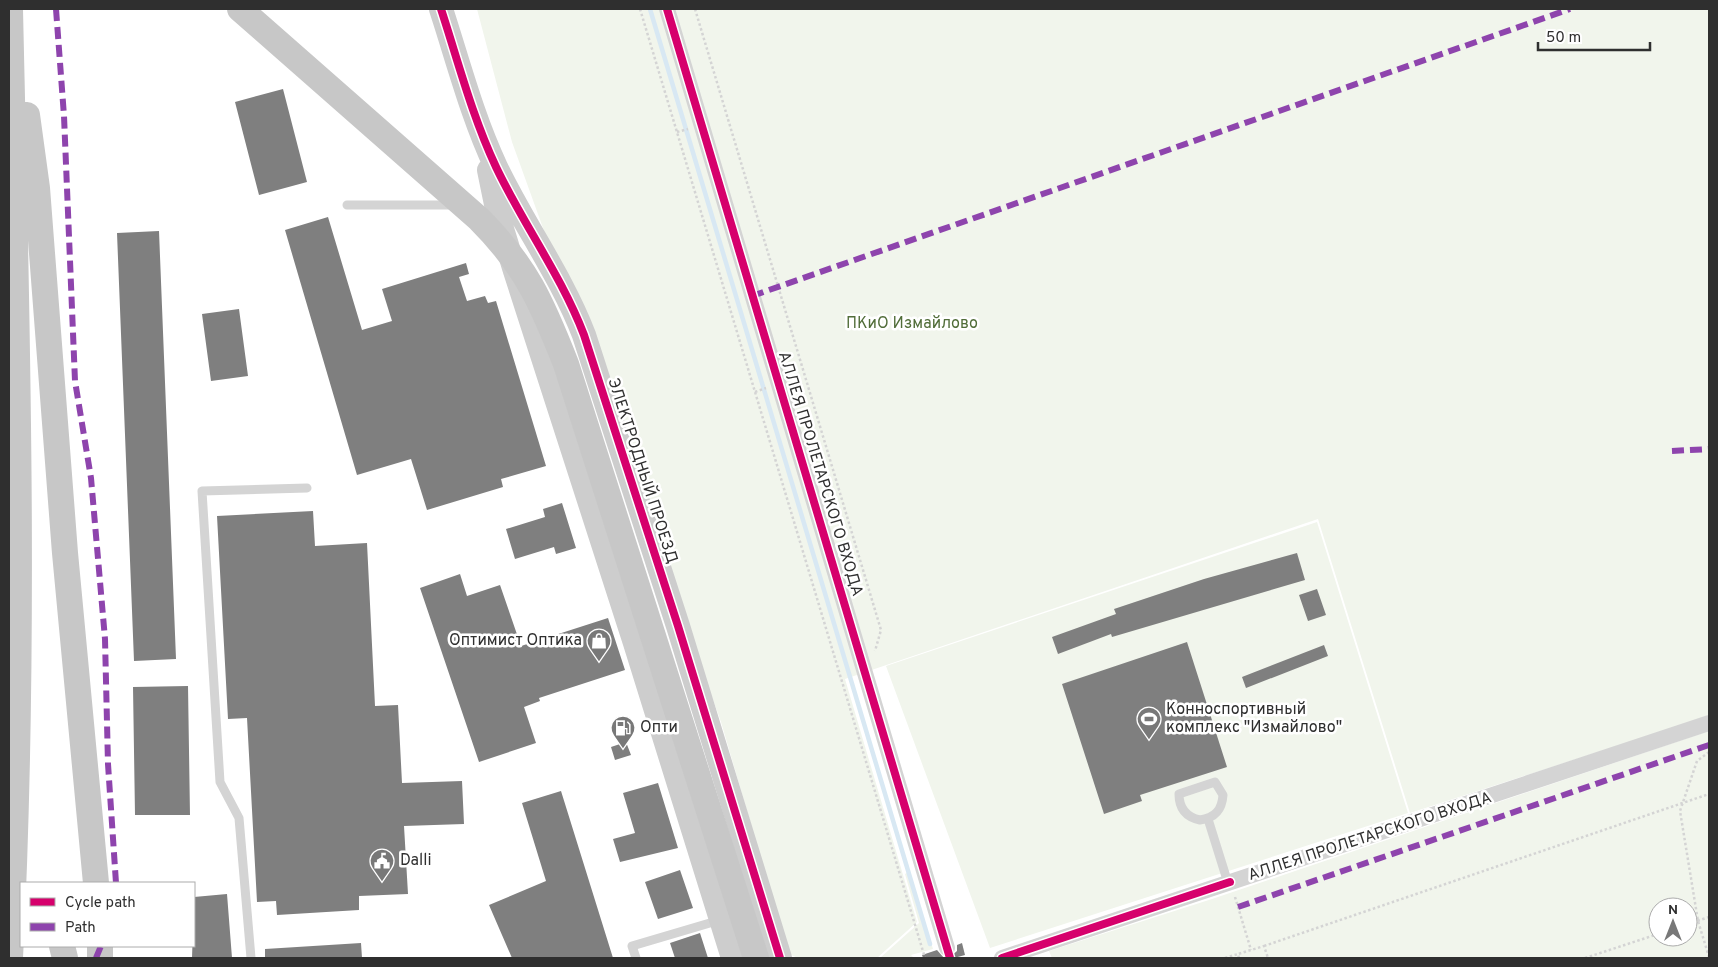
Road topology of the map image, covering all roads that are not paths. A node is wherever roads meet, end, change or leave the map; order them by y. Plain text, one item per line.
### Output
1 (12, 9) edge
2 (240, 9) edge
3 (441, 9) edge
4 (666, 9) edge
5 (482, 134) junction
6 (489, 204) junction
7 (347, 206) dead end
8 (307, 488) dead end
9 (678, 626) junction
10 (635, 643) junction
11 (1709, 723) edge
12 (1208, 819) junction
13 (9, 860) edge
14 (32, 882) edge
15 (96, 882) edge
16 (757, 886) junction
17 (1230, 887) junction
18 (717, 910) junction
19 (947, 948) dead end
20 (10, 958) edge
21 (251, 958) edge
22 (636, 958) edge
23 (733, 958) edge
24 (756, 958) edge
25 (780, 958) edge
26 (1002, 958) edge

1 - 15 main road
1 - 20 main road
2 - 24 main road
3 - 5 street, ЭЛЕКТРОДНЫЙ ПРОЕЗД
4 - 19 street, АЛЛЕЯ ПРОЛЕТАРСКОГО ВХОДА
5 - 6 street, ЭЛЕКТРОДНЫЙ ПРОЕЗД
5 - 9 street, ЭЛЕКТРОДНЫЙ ПРОЕЗД
6 - 7 lane
6 - 10 street, ЭЛЕКТРОДНЫЙ ПРОЕЗД
8 - 21 lane
9 - 10 street
9 - 16 street, ЭЛЕКТРОДНЫЙ ПРОЕЗД
10 - 18 street, ЭЛЕКТРОДНЫЙ ПРОЕЗД
11 - 17 street, АЛЛЕЯ ПРОЛЕТАРСКОГО ВХОДА
12 - 12 lane
12 - 17 lane
13 - 14 main road
16 - 18 street
16 - 25 street, ЭЛЕКТРОДНЫЙ ПРОЕЗД
17 - 26 street, АЛЛЕЯ ПРОЛЕТАРСКОГО ВХОДА
18 - 22 lane
18 - 23 street, ЭЛЕКТРОДНЫЙ ПРОЕЗД

